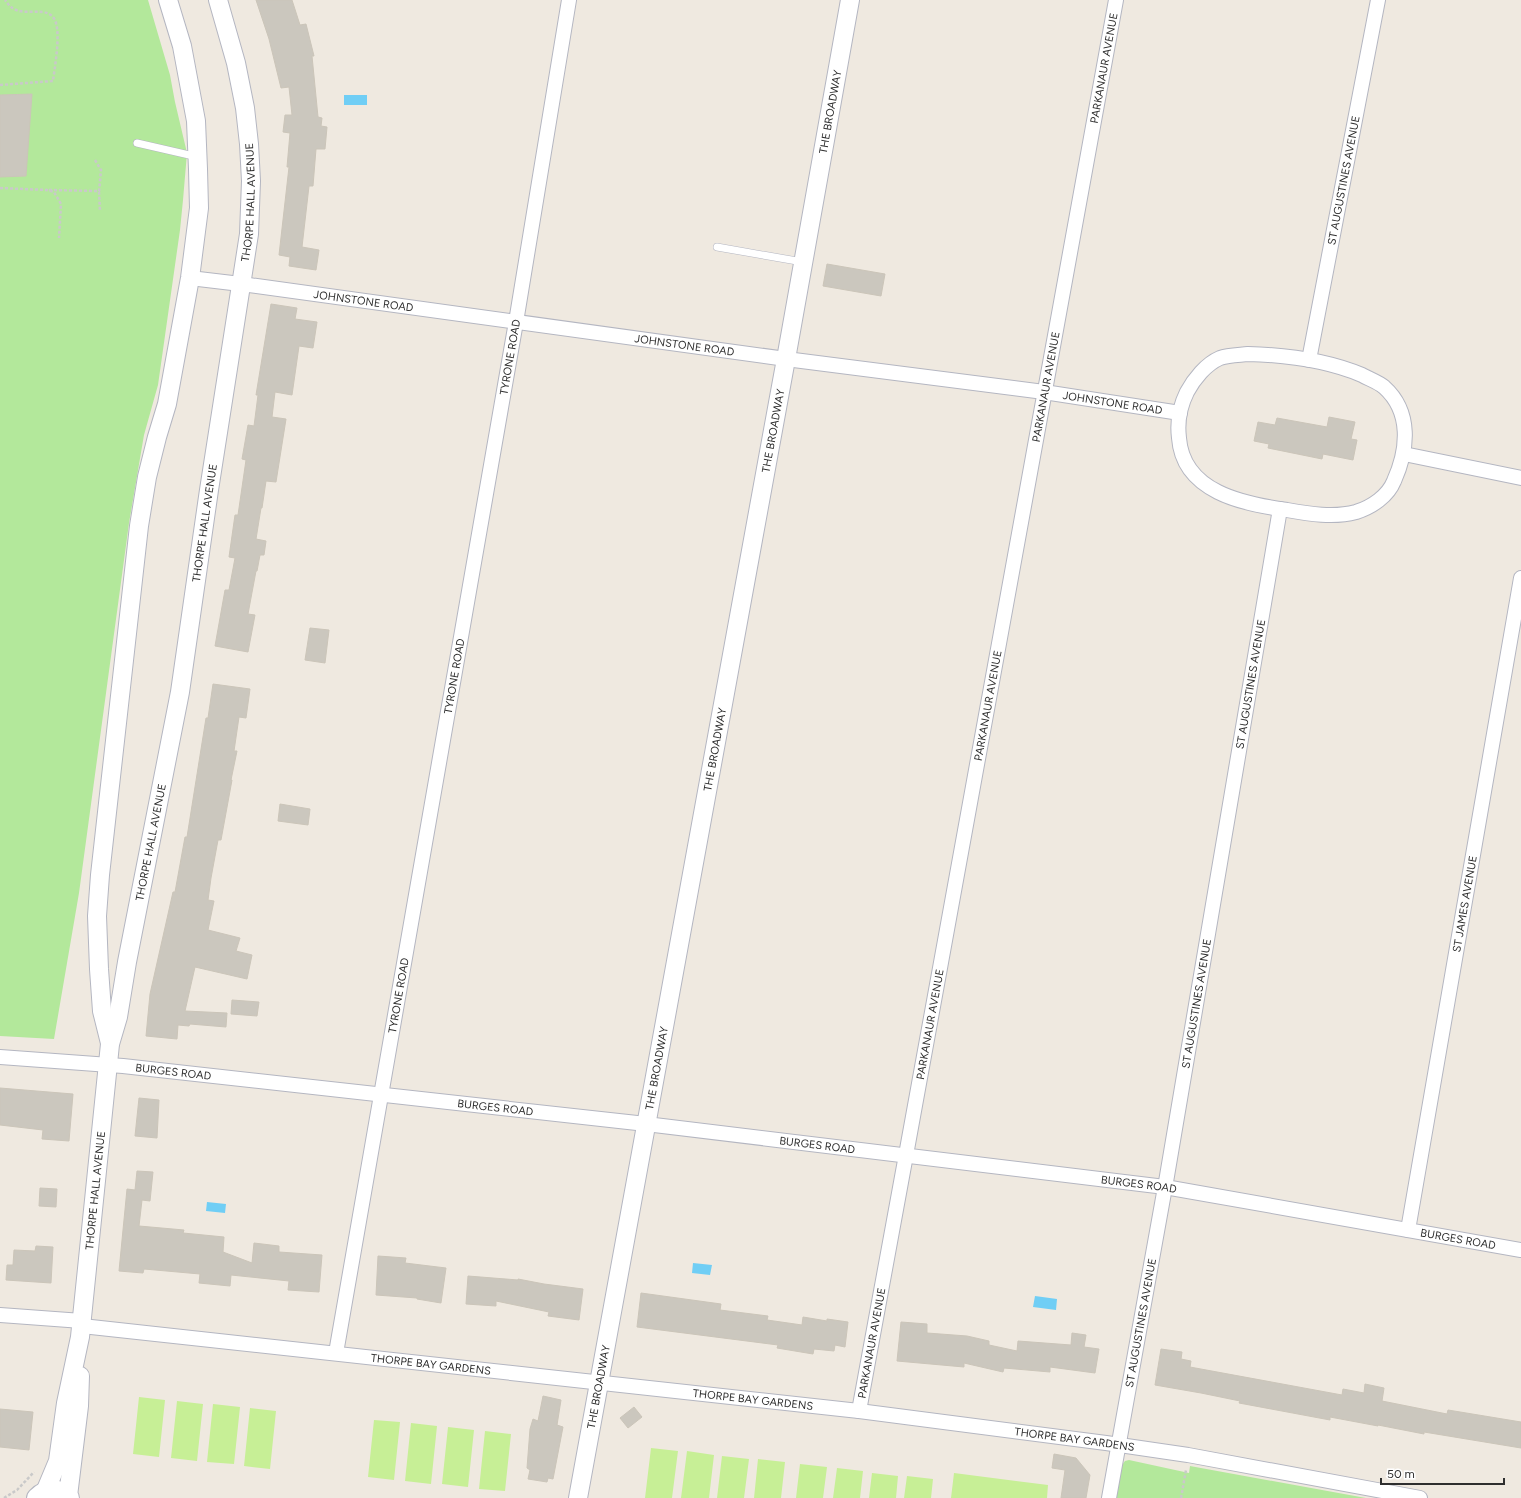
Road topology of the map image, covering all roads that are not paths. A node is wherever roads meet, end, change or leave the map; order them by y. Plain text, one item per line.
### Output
1 (168, 0) edge
2 (218, 0) edge
3 (569, 0) edge
4 (850, 0) edge
5 (1116, 0) edge
6 (1378, 0) edge
7 (137, 143) dead end
8 (198, 157) junction
9 (717, 247) dead end
10 (803, 262) junction
11 (190, 278) junction
12 (241, 284) junction
13 (516, 322) junction
14 (786, 360) junction
15 (1309, 360) junction
16 (1044, 392) junction
17 (1180, 413) junction
18 (1404, 454) junction
19 (1521, 478) edge
20 (1280, 509) junction
21 (1521, 578) edge
22 (110, 1044) junction
23 (0, 1057) edge
24 (109, 1064) junction
25 (382, 1094) junction
26 (646, 1124) junction
27 (906, 1155) junction
28 (1165, 1187) junction
29 (1408, 1230) junction
30 (1521, 1250) edge
31 (0, 1315) edge
32 (81, 1328) junction
33 (336, 1353) junction
34 (599, 1383) junction
35 (859, 1411) junction
36 (1119, 1445) junction
37 (41, 1495) edge
38 (69, 1497) edge
39 (578, 1498) edge
40 (1109, 1498) edge
41 (1420, 1498) edge

1 - 8 street, THORPE HALL AVENUE
2 - 12 street, THORPE HALL AVENUE
3 - 13 street, TYRONE ROAD
4 - 10 street, THE BROADWAY
5 - 16 street, PARKANAUR AVENUE
6 - 15 street, ST AUGUSTINES AVENUE
7 - 8 lane
8 - 11 street, THORPE HALL AVENUE
9 - 10 lane
10 - 14 street, THE BROADWAY
11 - 12 street, JOHNSTONE ROAD
11 - 22 street, THORPE HALL AVENUE
12 - 13 street, JOHNSTONE ROAD
12 - 22 street, THORPE HALL AVENUE
13 - 14 street, JOHNSTONE ROAD
13 - 25 street, TYRONE ROAD
14 - 16 street, JOHNSTONE ROAD
14 - 26 street, THE BROADWAY
15 - 17 street
15 - 18 street
16 - 17 street, JOHNSTONE ROAD
16 - 27 street, PARKANAUR AVENUE
17 - 20 street
18 - 19 street
18 - 20 street
20 - 28 street, ST AUGUSTINES AVENUE
21 - 29 street, ST JAMES AVENUE
22 - 24 street, THORPE HALL AVENUE
23 - 24 street, BURGES ROAD
24 - 25 street, BURGES ROAD
24 - 32 street, THORPE HALL AVENUE
25 - 26 street, BURGES ROAD
25 - 33 street, TYRONE ROAD
26 - 27 street, BURGES ROAD
26 - 34 street, THE BROADWAY
27 - 28 street, BURGES ROAD
27 - 35 street, PARKANAUR AVENUE
28 - 29 street, BURGES ROAD
28 - 36 street, ST AUGUSTINES AVENUE
29 - 30 street, BURGES ROAD
31 - 32 street, THORPE BAY GARDENS
32 - 33 street, THORPE BAY GARDENS
32 - 37 street, THORPE HALL AVENUE
32 - 38 street, THORPE HALL AVENUE
33 - 34 street, THORPE BAY GARDENS
34 - 35 street, THORPE BAY GARDENS
34 - 39 street, THE BROADWAY
35 - 36 street, THORPE BAY GARDENS
36 - 40 street, ST AUGUSTINES AVENUE
36 - 41 street, THORPE BAY GARDENS
37 - 38 main road

